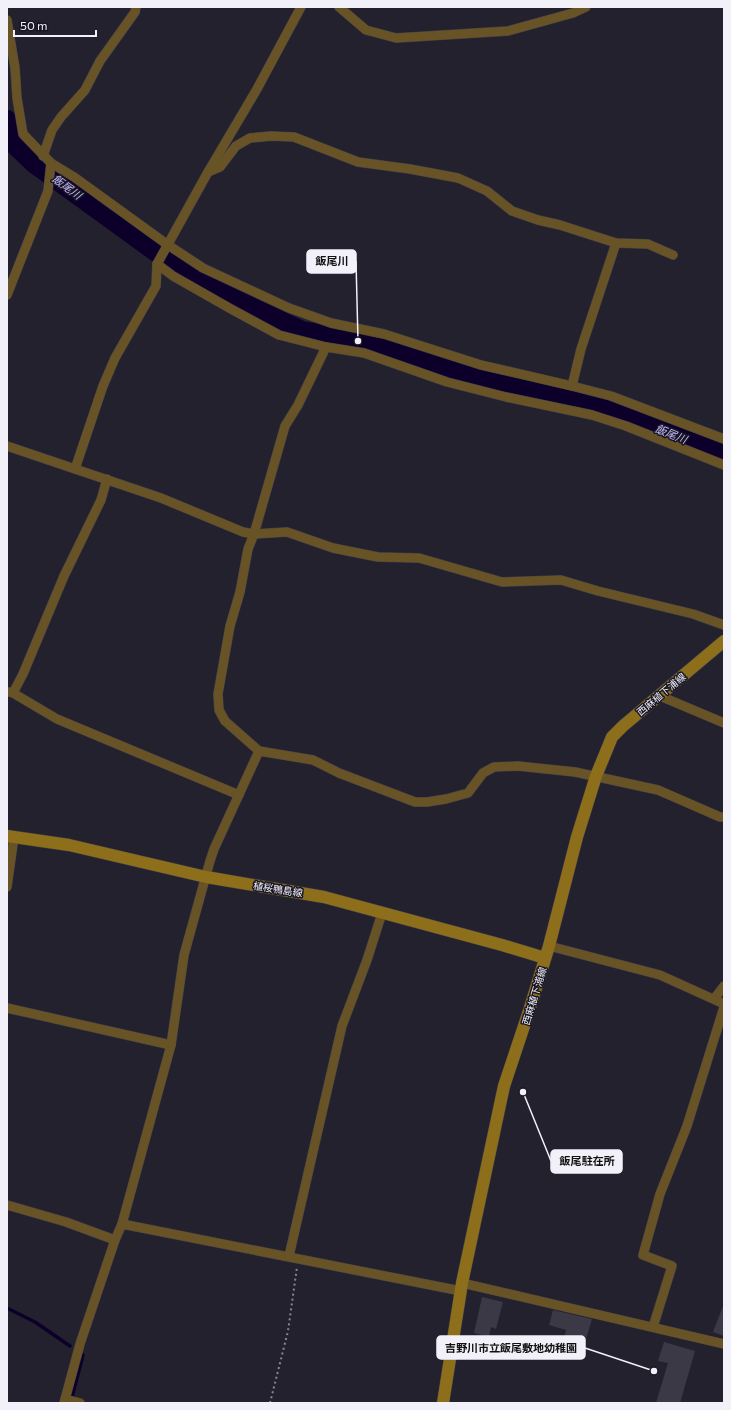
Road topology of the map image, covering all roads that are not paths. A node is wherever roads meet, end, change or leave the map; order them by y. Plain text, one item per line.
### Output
1 (136, 7) edge
2 (301, 7) edge
3 (340, 7) edge
4 (586, 7) edge
5 (7, 20) edge
6 (43, 156) junction
7 (51, 163) junction
8 (208, 172) junction
9 (616, 243) junction
10 (168, 245) junction
11 (673, 255) dead end
12 (157, 264) junction
13 (7, 295) edge
14 (326, 347) junction
15 (572, 386) junction
16 (724, 439) edge
17 (7, 446) edge
18 (724, 465) edge
19 (75, 469) junction
20 (107, 479) junction
21 (254, 534) junction
22 (724, 625) edge
23 (724, 641) edge
24 (10, 693) edge
25 (660, 696) junction
26 (724, 724) edge
27 (259, 751) junction
28 (596, 776) junction
29 (239, 795) junction
30 (724, 817) edge
31 (10, 837) edge
32 (206, 877) junction
33 (7, 887) edge
34 (382, 913) junction
35 (549, 946) junction
36 (545, 958) junction
37 (724, 986) edge
38 (714, 999) junction
39 (724, 1005) edge
40 (7, 1008) edge
41 (171, 1045) junction
42 (7, 1205) edge
43 (122, 1224) junction
44 (115, 1240) junction
45 (289, 1256) junction
46 (462, 1287) junction
47 (654, 1328) junction
48 (724, 1344) edge
49 (70, 1401) edge
50 (443, 1403) edge

1 - 6 street
2 - 8 street
3 - 4 street
5 - 6 street
6 - 7 street
7 - 10 street
7 - 13 street
8 - 9 street
8 - 10 street
9 - 11 street
9 - 15 street
10 - 12 street
10 - 15 street
12 - 14 street
12 - 19 street
14 - 18 street
14 - 21 street
15 - 16 street
17 - 19 street
19 - 20 street
20 - 21 street
20 - 24 street
21 - 22 street
21 - 27 street
23 - 25 main road, 西麻植下浦線
24 - 29 street
25 - 26 street
25 - 28 main road, 西麻植下浦線
27 - 28 street
27 - 29 street
28 - 30 street
28 - 35 main road, 西麻植下浦線
29 - 32 street
31 - 32 main road, 植桜鴨島線
31 - 33 street
32 - 34 main road, 植桜鴨島線
32 - 41 street
34 - 36 main road, 植桜鴨島線
34 - 45 street
35 - 36 main road, 西麻植下浦線
35 - 38 street
36 - 46 main road, 西麻植下浦線
37 - 38 street
38 - 39 street
39 - 47 street
40 - 41 street
41 - 43 street
42 - 44 street
43 - 44 street
43 - 45 street
44 - 49 street
45 - 46 street
46 - 47 street
46 - 50 main road, 西麻植下浦線
47 - 48 street

